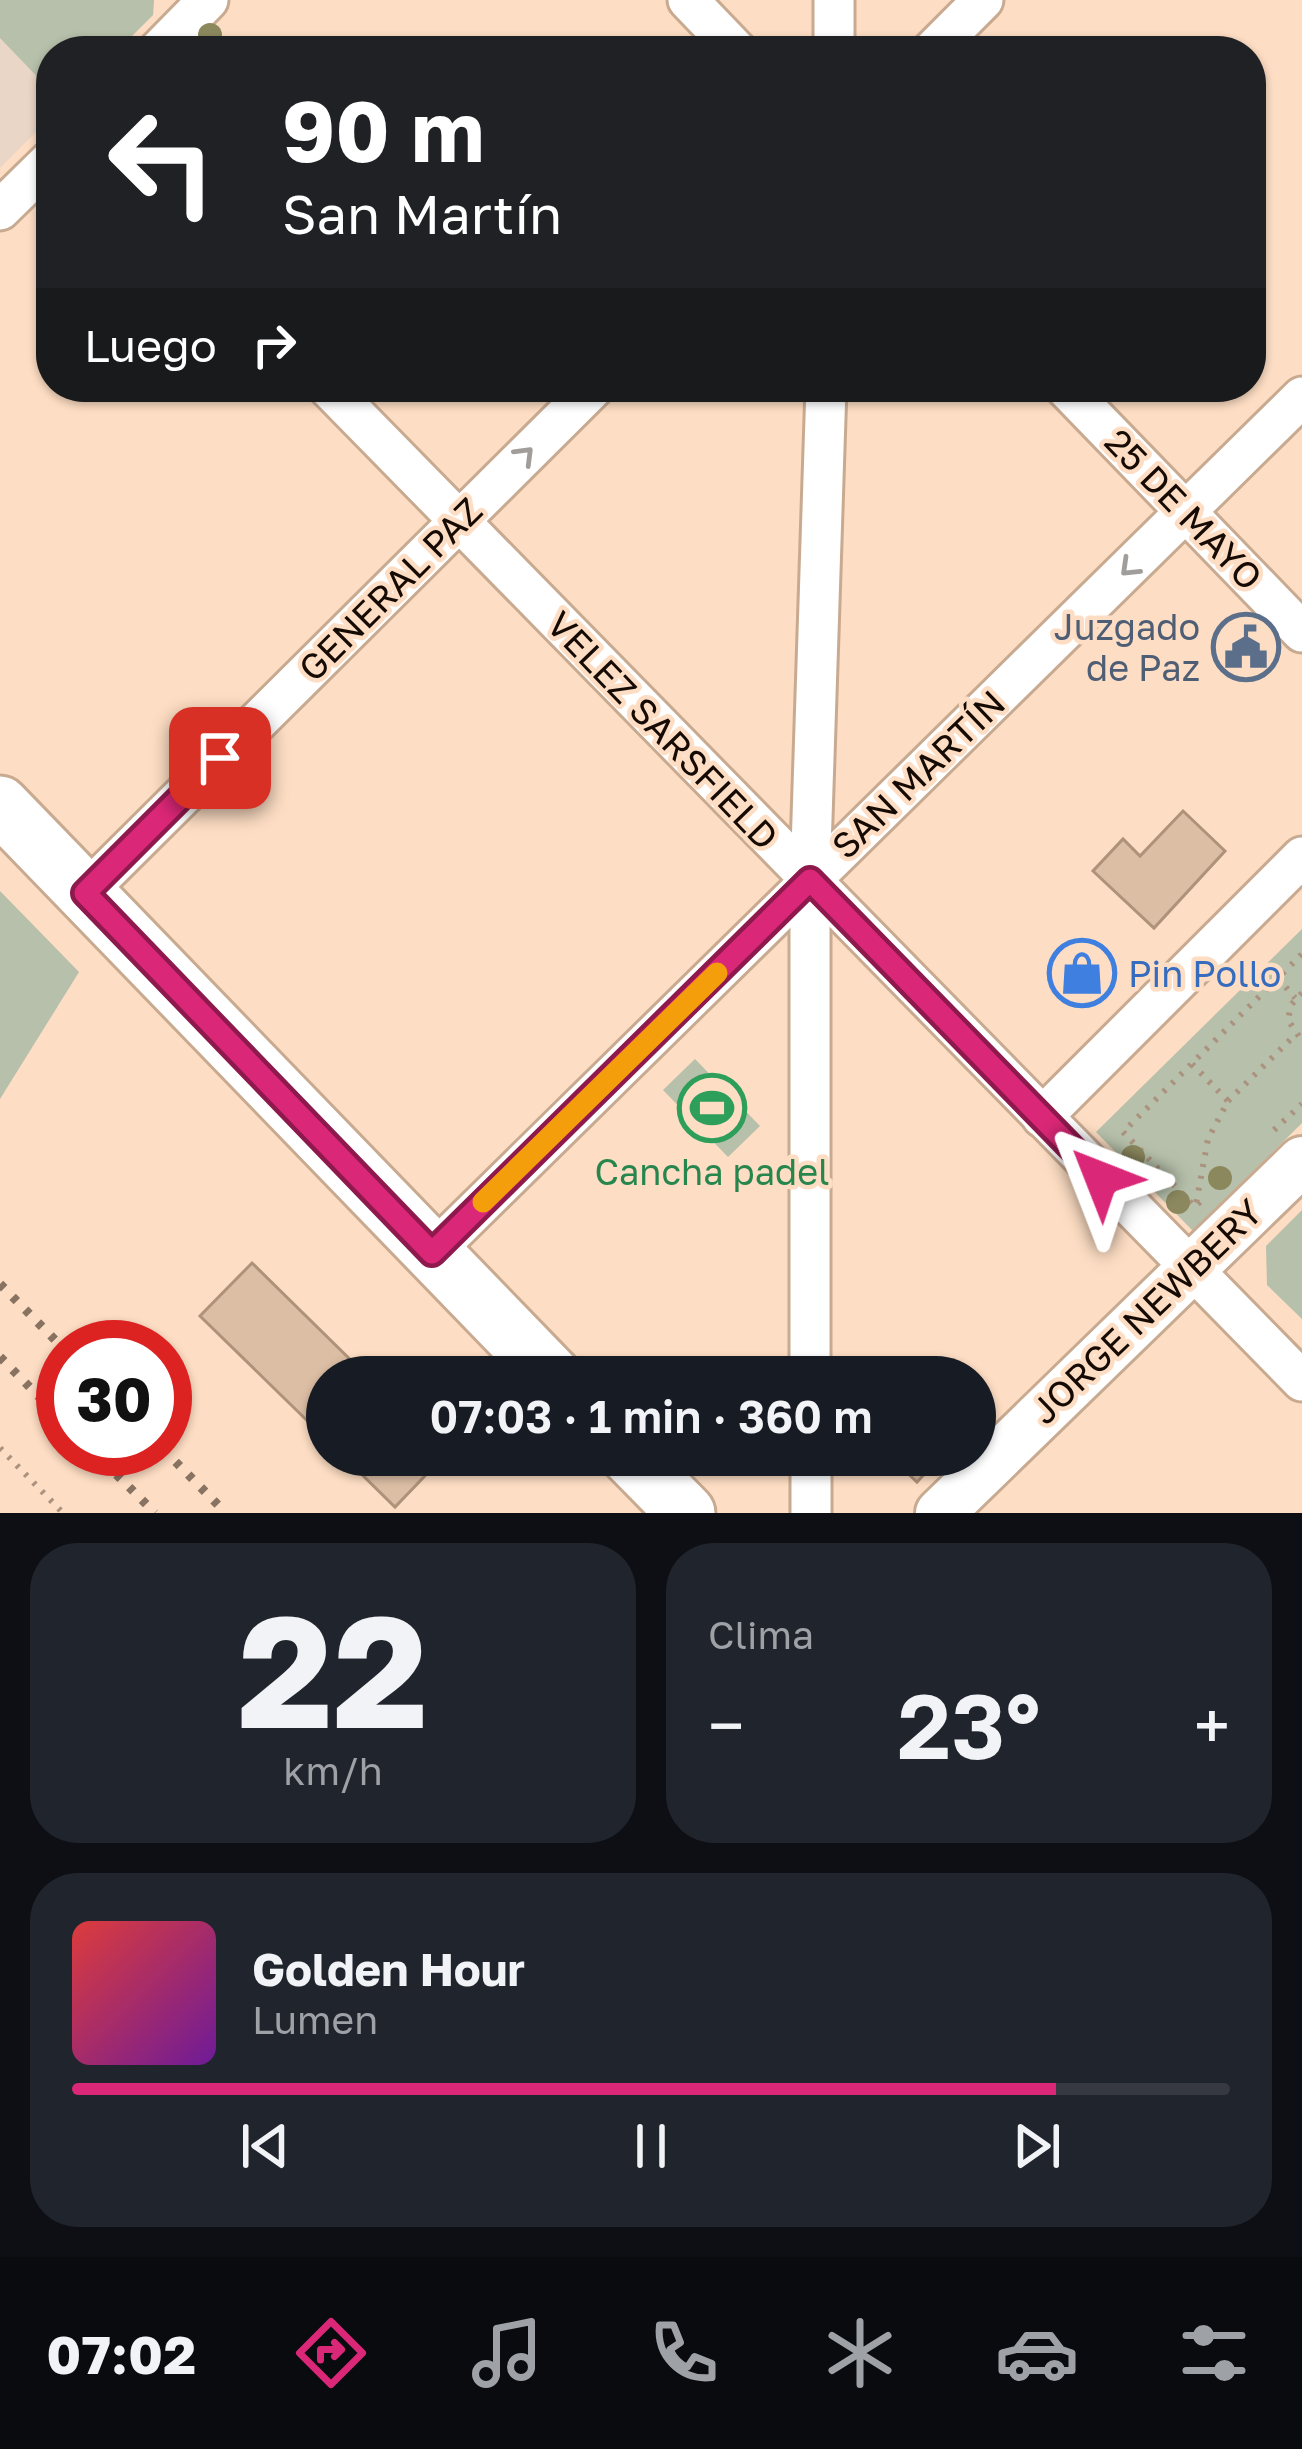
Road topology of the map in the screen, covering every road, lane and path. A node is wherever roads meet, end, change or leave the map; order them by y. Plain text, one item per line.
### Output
1 (688, 0) edge
2 (834, 0) edge
3 (983, 0) edge
4 (202, 2) edge
5 (171, 36) edge
6 (723, 36) edge
7 (834, 36) edge
8 (947, 36) edge
9 (36, 175) edge
10 (0, 210) edge
11 (1302, 397) edge
12 (343, 402) edge
13 (579, 402) edge
14 (826, 402) edge
15 (1080, 402) edge
16 (1186, 511) junction
17 (458, 520) junction
18 (1302, 632) edge
19 (0, 806) edge
20 (1302, 857) edge
21 (810, 880) junction
22 (85, 893) junction
23 (1302, 954) edge
24 (1278, 978) junction
25 (1299, 995) edge
26 (1299, 1038) edge
27 (1192, 1064) junction
28 (1228, 1101) junction
29 (1302, 1104) edge
30 (1042, 1118) junction
31 (1287, 1147) edge
32 (1210, 1192) dead end
33 (1195, 1207) junction
34 (432, 1253) junction
35 (1190, 1268) junction
36 (533, 1356) edge
37 (811, 1356) edge
38 (1302, 1381) edge
39 (0, 1448) edge
40 (650, 1476) edge
41 (811, 1476) edge
42 (63, 1513) edge
43 (686, 1513) edge
44 (811, 1513) edge
45 (940, 1513) edge

1 - 6 street
2 - 7 street
3 - 8 street
4 - 5 street
9 - 10 street
11 - 16 street, SAN MARTÍN
12 - 17 street, VELEZ SARSFIELD
17 -> 13 street, GENERAL PAZ
14 - 21 street
15 - 16 street, 25 DE MAYO
16 - 18 street, 25 DE MAYO
16 -> 21 street, SAN MARTÍN
17 - 21 street, VELEZ SARSFIELD
17 - 22 street, GENERAL PAZ
19 - 22 highway
20 - 30 street
21 - 30 street, VELEZ SARSFIELD
21 - 34 street, SAN MARTÍN
21 - 37 street
22 - 34 highway
23 - 24 path
24 - 25 path
24 - 27 path
25 - 26 path
26 - 28 path
27 - 28 path
27 - 33 path
28 - 33 path
29 - 31 path
30 - 35 street, VELEZ SARSFIELD
31 - 35 main road, JORGE NEWBERY
32 - 33 path
34 - 36 highway
35 - 38 street, VELEZ SARSFIELD
35 - 45 main road, JORGE NEWBERY
39 - 42 path
40 - 43 highway
41 - 44 street

